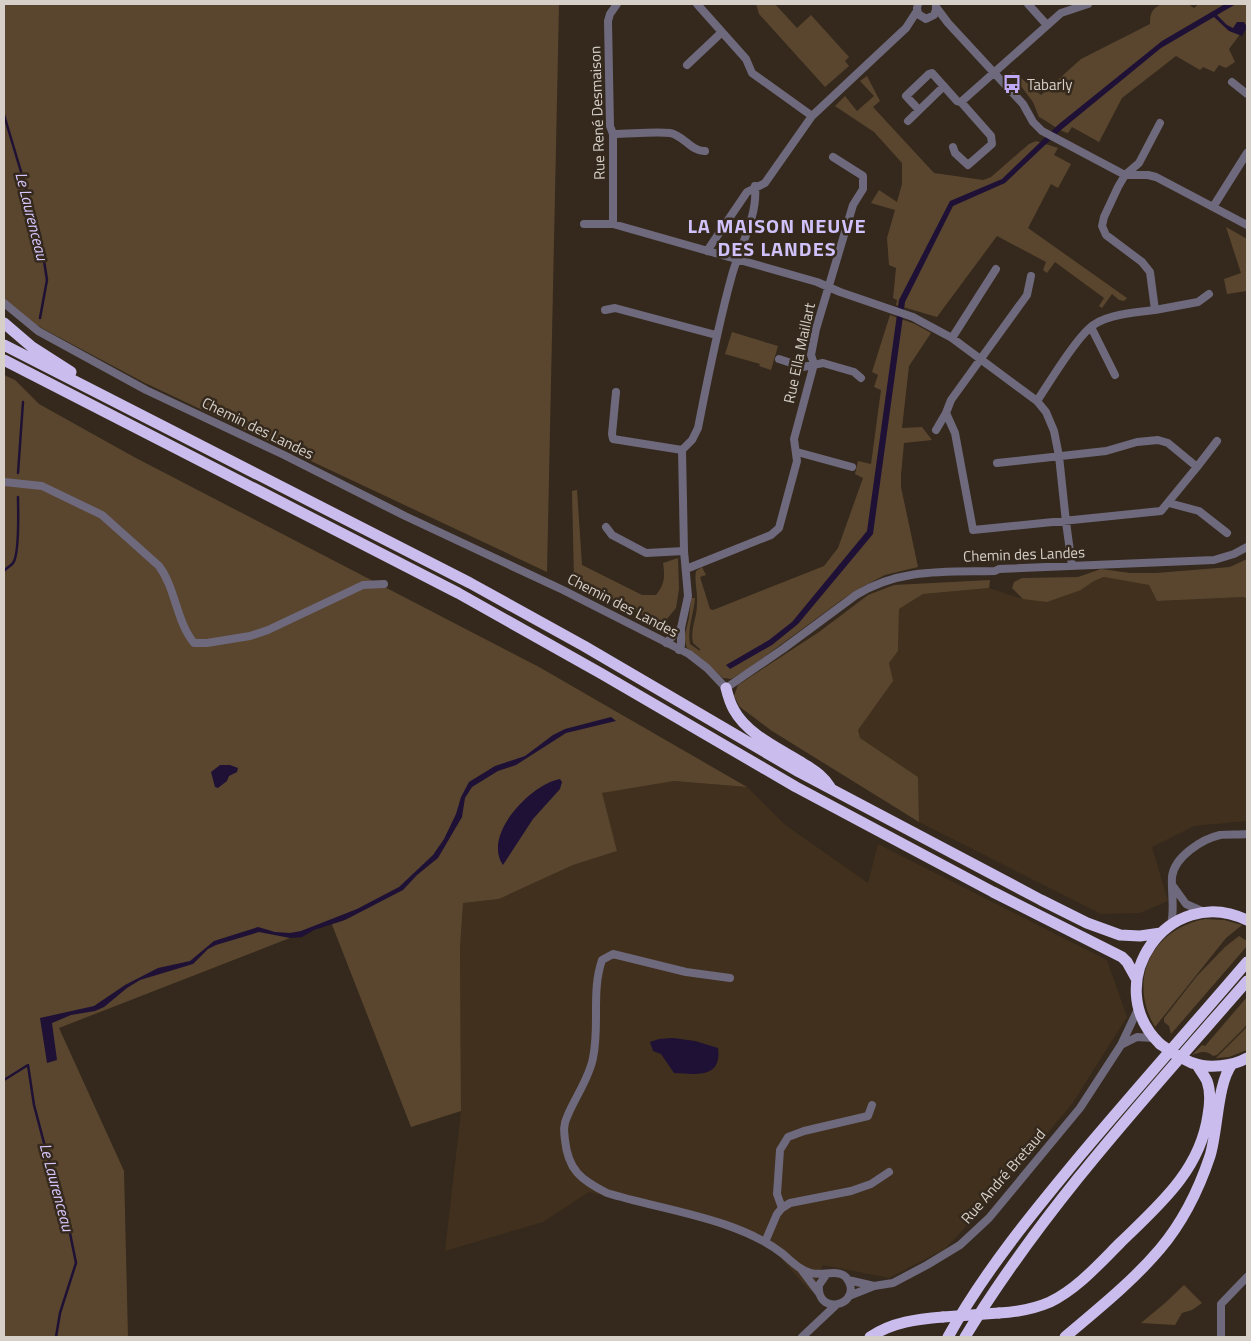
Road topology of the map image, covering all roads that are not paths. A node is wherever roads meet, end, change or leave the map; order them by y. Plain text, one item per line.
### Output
1 (617, 4) edge
2 (697, 4) edge
3 (1028, 4) edge
4 (1088, 4) edge
5 (936, 5) edge
6 (917, 7) edge
7 (928, 18) junction
8 (948, 23) junction
9 (1046, 24) junction
10 (906, 28) junction
11 (722, 32) junction
12 (687, 65) dead end
13 (994, 73) junction
14 (1232, 82) dead end
15 (944, 86) junction
16 (1247, 94) edge
17 (961, 102) junction
18 (919, 110) junction
19 (812, 116) junction
20 (908, 121) dead end
21 (1160, 123) dead end
22 (613, 134) junction
23 (953, 147) dead end
24 (705, 151) dead end
25 (1247, 153) edge
26 (833, 157) dead end
27 (1125, 175) junction
28 (756, 186) junction
29 (1213, 207) junction
30 (584, 224) dead end
31 (613, 224) junction
32 (1247, 225) edge
33 (707, 251) junction
34 (737, 259) junction
35 (996, 269) dead end
36 (1031, 276) dead end
37 (829, 288) junction
38 (1209, 294) dead end
39 (4, 303) edge
40 (605, 310) dead end
41 (1155, 310) junction
42 (4, 323) edge
43 (1091, 326) junction
44 (716, 336) junction
45 (952, 338) junction
46 (4, 346) edge
47 (779, 359) dead end
48 (4, 360) edge
49 (980, 360) junction
50 (814, 364) junction
51 (4, 367) edge
52 (1115, 375) dead end
53 (35, 376) junction
54 (861, 378) dead end
55 (79, 383) junction
56 (616, 392) dead end
57 (1037, 401) junction
58 (946, 413) junction
59 (936, 430) dead end
60 (1218, 441) dead end
61 (682, 450) junction
62 (797, 452) junction
63 (1060, 456) junction
64 (997, 463) dead end
65 (852, 467) dead end
66 (1197, 467) junction
67 (4, 482) edge
68 (1169, 502) junction
69 (1066, 522) junction
70 (606, 527) dead end
71 (1227, 533) dead end
72 (1247, 548) edge
73 (684, 551) junction
74 (1072, 566) junction
75 (686, 569) junction
76 (384, 584) dead end
77 (681, 628) junction
78 (666, 643) junction
79 (679, 650) junction
80 (726, 688) junction
81 (832, 790) junction
82 (1247, 834) edge
83 (1172, 885) junction
84 (1204, 912) junction
85 (1245, 917) edge
86 (1171, 924) junction
87 (1161, 932) junction
88 (1247, 962) edge
89 (730, 978) dead end
90 (1136, 980) junction
91 (1247, 981) edge
92 (1139, 1007) junction
93 (1156, 1041) junction
94 (1121, 1045) junction
95 (1247, 1058) edge
96 (1194, 1064) junction
97 (1232, 1064) junction
98 (872, 1105) dead end
99 (889, 1172) dead end
100 (782, 1208) junction
101 (765, 1242) junction
102 (801, 1269) junction
103 (826, 1275) junction
104 (1247, 1277) edge
105 (848, 1280) junction
106 (874, 1286) junction
107 (820, 1295) junction
108 (849, 1296) junction
109 (836, 1305) junction
110 (819, 1321) junction
111 (802, 1337) edge
112 (870, 1337) edge
113 (948, 1337) edge
114 (965, 1337) edge
115 (1065, 1337) edge
116 (1220, 1337) edge

1 - 22 street, Rue René Desmaison
2 - 11 street
3 - 9 street
4 - 9 street
5 - 7 street
5 - 8 street
6 - 7 street
6 - 10 street
7 - 8 street
7 - 10 street
8 - 13 street
9 - 13 street
10 - 19 street
11 - 12 street
11 - 19 street
13 - 17 street
13 - 27 street
14 - 16 street
15 - 17 street
15 - 18 street
15 - 18 street
17 - 23 street
18 - 20 street
19 - 28 street
21 - 27 street
22 - 24 street
22 - 31 street, Rue René Desmaison
25 - 29 street
26 - 37 street, Rue Ella Maillart
27 - 29 street
27 - 41 street
28 - 33 street
28 - 34 street
29 - 32 street
30 - 31 street
31 - 33 street
33 - 34 street
34 - 37 street
34 - 44 street
35 - 45 street
36 - 49 street
37 - 45 street
37 - 50 street, Rue Ella Maillart
38 - 41 street
39 - 78 street, Chemin des Landes
40 - 44 street
41 - 43 street
42 - 55 highway
43 - 52 street
43 - 57 street
44 - 61 street
45 - 49 street
46 - 55 highway
47 - 50 street
48 - 53 highway
49 - 57 street
49 - 58 street
50 - 54 street
50 - 62 street, Rue Ella Maillart
51 - 53 highway
53 - 90 highway
55 - 81 highway
56 - 61 street
57 - 63 street
58 - 59 street
58 - 69 street
60 - 66 street
61 - 73 street
62 - 65 street
62 - 75 street, Rue Ella Maillart
63 - 64 street
63 - 66 street
63 - 69 street
66 - 68 street
67 - 76 street
68 - 69 street
68 - 71 street
69 - 74 street
70 - 73 street
72 - 74 street, Chemin des Landes
73 - 75 street
74 - 80 street, Chemin des Landes
75 - 77 street
77 - 78 street
77 - 79 street
78 - 79 street, Chemin des Landes
79 - 80 street, Chemin des Landes
80 - 81 highway
81 - 87 highway
82 - 83 street
83 - 84 street
83 - 86 street
84 - 85 highway
84 - 86 highway
86 - 87 highway
87 - 90 highway
88 - 113 highway
89 - 101 street
90 - 92 highway
91 - 114 highway
92 - 93 highway
92 - 94 street, Rue André Bretaud
93 - 94 street
93 - 96 highway, bridge
94 - 106 street, Rue André Bretaud
95 - 97 highway
96 - 97 highway
96 - 112 highway, bridge
97 - 115 highway
98 - 100 street
99 - 100 street
100 - 101 street
101 - 102 street
102 - 103 street
102 - 107 street
103 - 105 street
103 - 107 street
104 - 116 street
105 - 106 street, Rue André Bretaud
105 - 108 street
106 - 108 street, Rue André Bretaud
107 - 109 street
107 - 110 street
108 - 109 street
109 - 110 street
110 - 111 street

